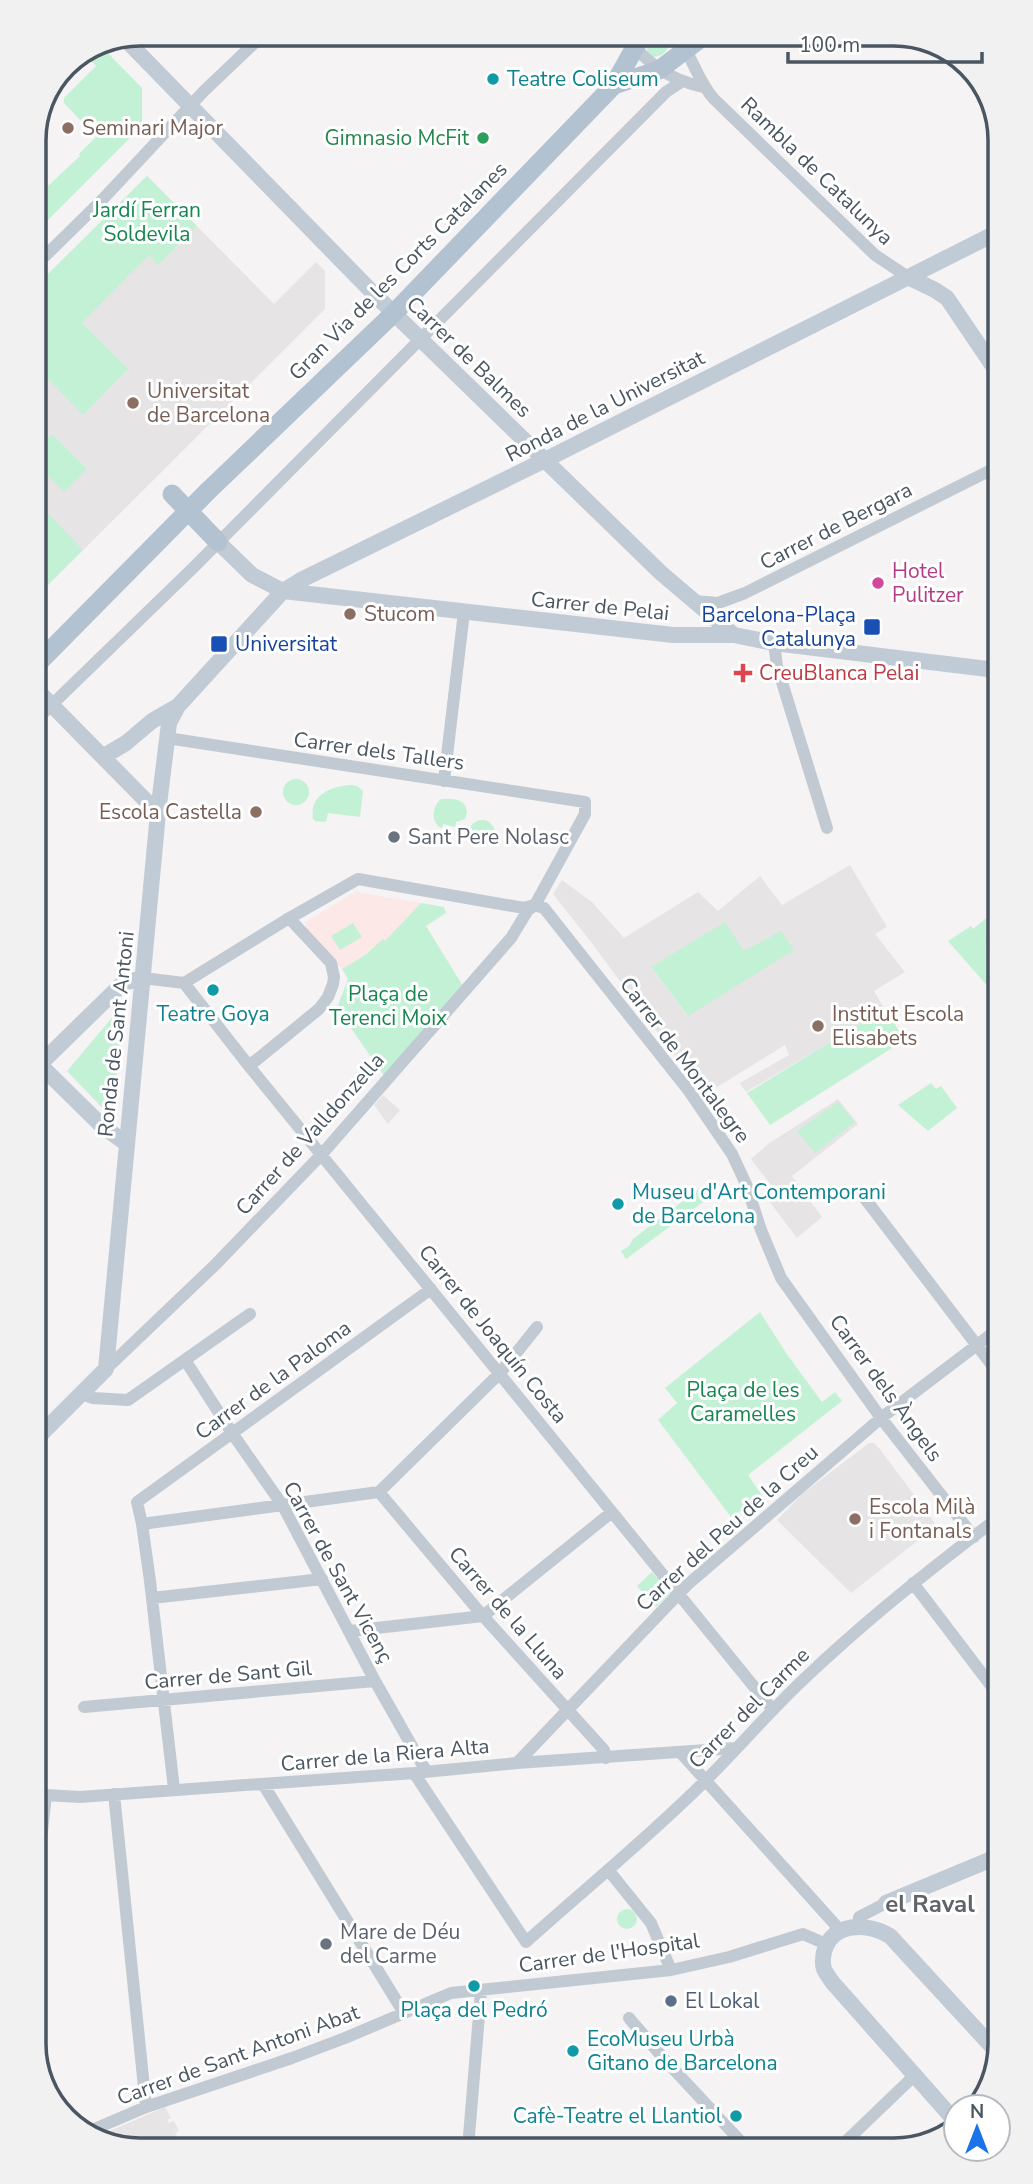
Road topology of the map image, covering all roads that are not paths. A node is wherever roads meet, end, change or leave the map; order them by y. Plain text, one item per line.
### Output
1 (132, 46) edge
2 (251, 46) edge
3 (630, 46) edge
4 (640, 46) edge
5 (676, 46) edge
6 (683, 46) edge
7 (659, 70) junction
8 (681, 82) junction
9 (614, 85) junction
10 (704, 87) junction
11 (190, 105) junction
12 (988, 237) edge
13 (46, 255) edge
14 (908, 277) junction
15 (394, 313) junction
16 (420, 338) junction
17 (988, 359) edge
18 (545, 460) junction
19 (988, 472) edge
20 (172, 494) dead end
21 (188, 511) junction
22 (218, 542) junction
23 (283, 591) junction
24 (691, 600) junction
25 (464, 612) junction
26 (734, 635) junction
27 (774, 643) junction
28 (46, 655) edge
29 (988, 669) edge
30 (46, 698) edge
31 (53, 705) junction
32 (178, 706) junction
33 (46, 711) edge
34 (167, 738) junction
35 (104, 756) junction
36 (444, 781) junction
37 (585, 802) joint
38 (158, 813) junction
39 (827, 828) dead end
40 (535, 905) junction
41 (289, 918) junction
42 (143, 978) junction
43 (184, 982) junction
44 (46, 1056) edge
45 (249, 1066) junction
46 (46, 1073) edge
47 (127, 1143) junction
48 (322, 1154) junction
49 (860, 1192) dead end
50 (774, 1259) joint
51 (431, 1289) junction
52 (250, 1314) dead end
53 (537, 1327) dead end
54 (988, 1337) edge
55 (977, 1345) junction
56 (186, 1360) junction
57 (988, 1360) edge
58 (106, 1369) junction
59 (500, 1373) junction
60 (82, 1394) junction
61 (881, 1418) junction
62 (46, 1425) edge
63 (232, 1433) junction
64 (379, 1492) junction
65 (284, 1506) junction
66 (612, 1512) junction
67 (142, 1524) junction
68 (988, 1526) edge
69 (974, 1537) junction
70 (322, 1579) junction
71 (913, 1583) junction
72 (679, 1593) junction
73 (152, 1598) junction
74 (483, 1616) junction
75 (350, 1631) junction
76 (375, 1681) junction
77 (988, 1682) edge
78 (164, 1700) junction
79 (84, 1707) dead end
80 (773, 1710) junction
81 (568, 1712) junction
82 (736, 1748) junction
83 (680, 1752) junction
84 (606, 1758) junction
85 (517, 1763) junction
86 (420, 1772) junction
87 (705, 1781) junction
88 (263, 1784) junction
89 (174, 1789) junction
90 (46, 1793) edge
91 (114, 1794) junction
92 (988, 1861) edge
93 (609, 1871) junction
94 (886, 1903) joint
95 (858, 1927) junction
96 (839, 1930) junction
97 (531, 1938) joint
98 (826, 1944) junction
99 (671, 1970) junction
100 (481, 1991) junction
101 (404, 2013) junction
102 (629, 2018) dead end
103 (988, 2041) edge
104 (915, 2075) junction
105 (942, 2106) edge
106 (146, 2107) junction
107 (96, 2128) edge
108 (469, 2138) edge
109 (738, 2138) edge
110 (849, 2138) edge

1 - 11 main road, Carrer de Balmes
2 - 11 street
3 - 9 main road, Gran Via de les Corts Catalanes
4 - 7 street
5 - 7 main road, Gran Via de les Corts Catalanes
6 - 10 street, Rambla de Catalunya
7 - 8 street
7 - 9 main road, Gran Via de les Corts Catalanes
8 - 10 street
8 - 16 street
9 - 15 main road, Gran Via de les Corts Catalanes
10 - 14 street, Rambla de Catalunya
11 - 13 street
11 - 15 main road, Carrer de Balmes
12 - 14 main road, Ronda de la Universitat
14 - 17 main road
14 - 18 main road, Ronda de la Universitat
15 - 16 main road, Carrer de Balmes
15 - 21 main road, Gran Via de les Corts Catalanes
16 - 18 main road, Carrer de Balmes
16 - 22 street
18 - 23 main road, Ronda de la Universitat
18 - 24 main road, Carrer de Balmes
19 - 24 street, Carrer de Bergara
20 - 21 main road
21 - 22 main road
21 - 28 main road, Gran Via de les Corts Catalanes
22 - 23 main road
22 - 31 street
23 - 25 main road, Carrer de Pelai
23 - 32 main road, Ronda de la Universitat
24 - 26 main road, Carrer de Balmes
25 - 26 main road, Carrer de Pelai
25 - 36 street
26 - 27 main road, Carrer de Pelai
27 - 29 main road, Carrer de Pelai
27 - 39 street
30 - 31 main road
31 - 33 street
31 - 35 main road
32 - 34 main road, Ronda de Sant Antoni
32 - 35 main road
34 - 36 street, Carrer dels Tallers
34 - 38 main road, Ronda de Sant Antoni
35 - 38 main road
36 - 37 street, Carrer dels Tallers
37 - 40 street, Carrer de Valldonzella
38 - 42 main road, Ronda de Sant Antoni
40 - 41 street
40 - 48 street, Carrer de Valldonzella
40 - 50 street, Carrer de Montalegre
41 - 43 street
41 - 45 street
42 - 43 street
42 - 44 main road
42 - 47 main road, Ronda de Sant Antoni
43 - 45 street, Carrer de Joaquín Costa
45 - 48 street, Carrer de Joaquín Costa
46 - 47 main road
47 - 58 main road, Ronda de Sant Antoni
48 - 51 street, Carrer de Joaquín Costa
48 - 58 street, Carrer de Valldonzella
49 - 55 street
50 - 61 street, Carrer dels Àngels
51 - 59 street, Carrer de Joaquín Costa
51 - 63 street, Carrer de la Paloma
52 - 56 street
53 - 59 street
54 - 55 street, Carrer del Peu de la Creu
55 - 57 street
55 - 61 street, Carrer del Peu de la Creu
56 - 60 street
56 - 63 street, Carrer de Sant Vicenç
58 - 60 main road
59 - 64 street
59 - 66 street, Carrer de Joaquín Costa
60 - 62 main road
61 - 69 street, Carrer dels Àngels
61 - 72 street, Carrer del Peu de la Creu
63 - 65 street, Carrer de Sant Vicenç
63 - 67 street, Carrer de la Paloma
64 - 65 street
64 - 74 street, Carrer de la Lluna
65 - 67 street
65 - 70 street, Carrer de Sant Vicenç
66 - 72 street, Carrer de Joaquín Costa
66 - 74 street
67 - 73 street
68 - 69 street, Carrer del Carme
69 - 71 street, Carrer del Carme
70 - 73 street
70 - 75 street, Carrer de Sant Vicenç
71 - 77 street
71 - 80 street, Carrer del Carme
72 - 80 street, Carrer de Joaquín Costa
72 - 81 street, Carrer del Peu de la Creu
73 - 78 street
74 - 75 street
74 - 81 street, Carrer de la Lluna
75 - 76 street, Carrer de Sant Vicenç
76 - 78 street, Carrer de Sant Gil
76 - 86 street, Carrer de Sant Vicenç
78 - 79 street, Carrer de Sant Gil
78 - 89 street
80 - 82 street, Carrer del Carme
81 - 84 street, Carrer de la Lluna
81 - 85 street, Carrer del Peu de la Creu
82 - 83 street, Carrer de la Riera Alta
82 - 87 street, Carrer del Carme
83 - 84 street, Carrer de la Riera Alta
83 - 87 street
84 - 85 street, Carrer de la Riera Alta
85 - 86 street, Carrer de la Riera Alta
86 - 88 street, Carrer de la Riera Alta
86 - 97 street, Carrer de Sant Vicenç
87 - 93 street, Carrer del Carme
87 - 96 street
88 - 89 street, Carrer de la Riera Alta
88 - 101 street
89 - 91 street, Carrer de la Riera Alta
90 - 91 street, Carrer de la Riera Alta
91 - 106 street
92 - 94 main road
93 - 97 street, Carrer del Carme
93 - 99 street
94 - 95 street
95 - 96 main road
95 - 103 main road
96 - 98 main road
98 - 99 street, Carrer de l'Hospital
98 - 104 main road
99 - 100 street, Carrer de l'Hospital
100 - 101 street, Carrer de l'Hospital
100 - 108 street
101 - 106 street, Carrer de Sant Antoni Abat
102 - 109 street
104 - 105 main road
104 - 110 street
106 - 107 street, Carrer de Sant Antoni Abat

